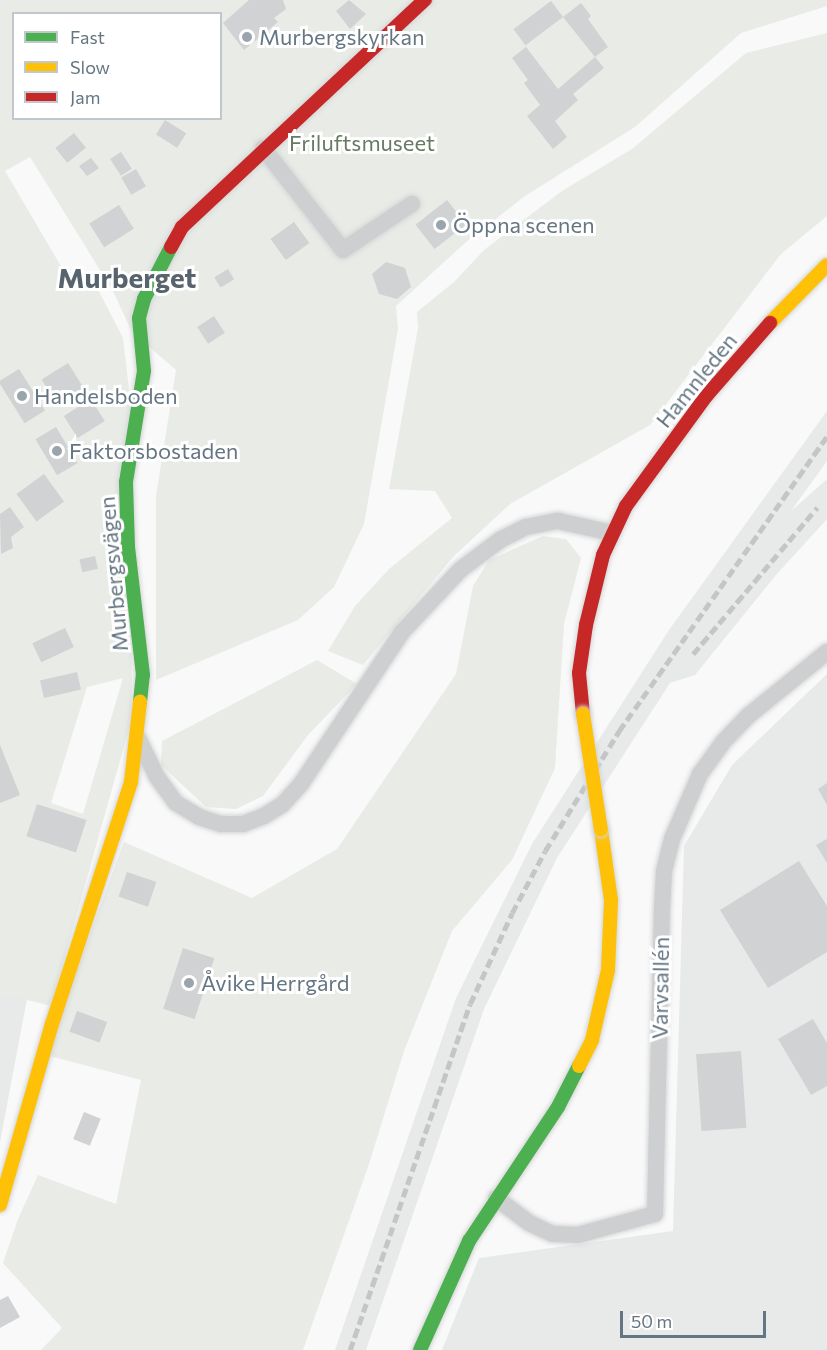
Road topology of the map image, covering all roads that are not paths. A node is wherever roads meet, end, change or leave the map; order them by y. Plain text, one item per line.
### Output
1 (425, 0) edge
2 (263, 148) junction
3 (412, 204) dead end
4 (827, 265) edge
5 (612, 533) junction
6 (827, 652) edge
7 (138, 738) junction
8 (496, 1198) junction
9 (0, 1205) edge
10 (420, 1350) edge

1 - 2 street, Murbergsvägen
2 - 3 street
2 - 7 street, Murbergsvägen
4 - 5 street, Hamnleden
5 - 7 street
5 - 8 street, bridge
6 - 8 street, Varvsallén
7 - 9 street, Murbergsvägen
8 - 10 street

